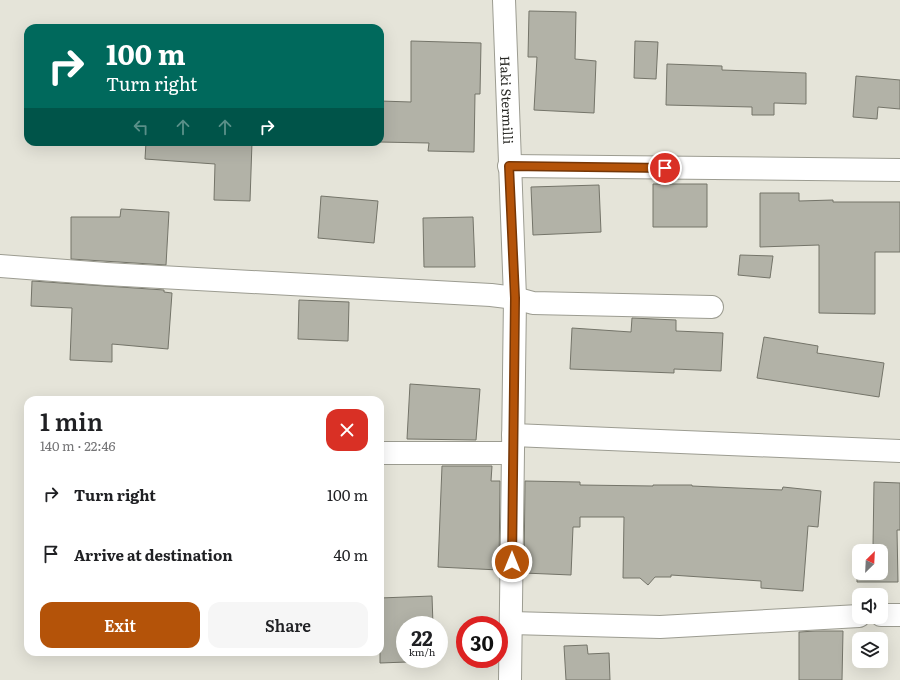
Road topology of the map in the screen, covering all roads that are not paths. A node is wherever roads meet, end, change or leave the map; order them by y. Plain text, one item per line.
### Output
1 (504, 0) edge
2 (509, 166) junction
3 (900, 170) edge
4 (0, 266) edge
5 (515, 298) junction
6 (712, 307) dead end
7 (513, 444) junction
8 (900, 451) edge
9 (384, 453) edge
10 (888, 615) edge
11 (900, 615) edge
12 (852, 616) edge
13 (511, 623) junction
14 (510, 680) edge

1 - 2 street, Haki Stermilli
2 - 3 street
2 - 5 street, Haki Stermilli
4 - 5 street
5 - 6 street
5 - 7 street, Haki Stermilli
7 - 8 street
7 - 9 street
7 - 13 street, Haki Stermilli
10 - 11 street
12 - 13 street
13 - 14 street, Haki Stermilli

